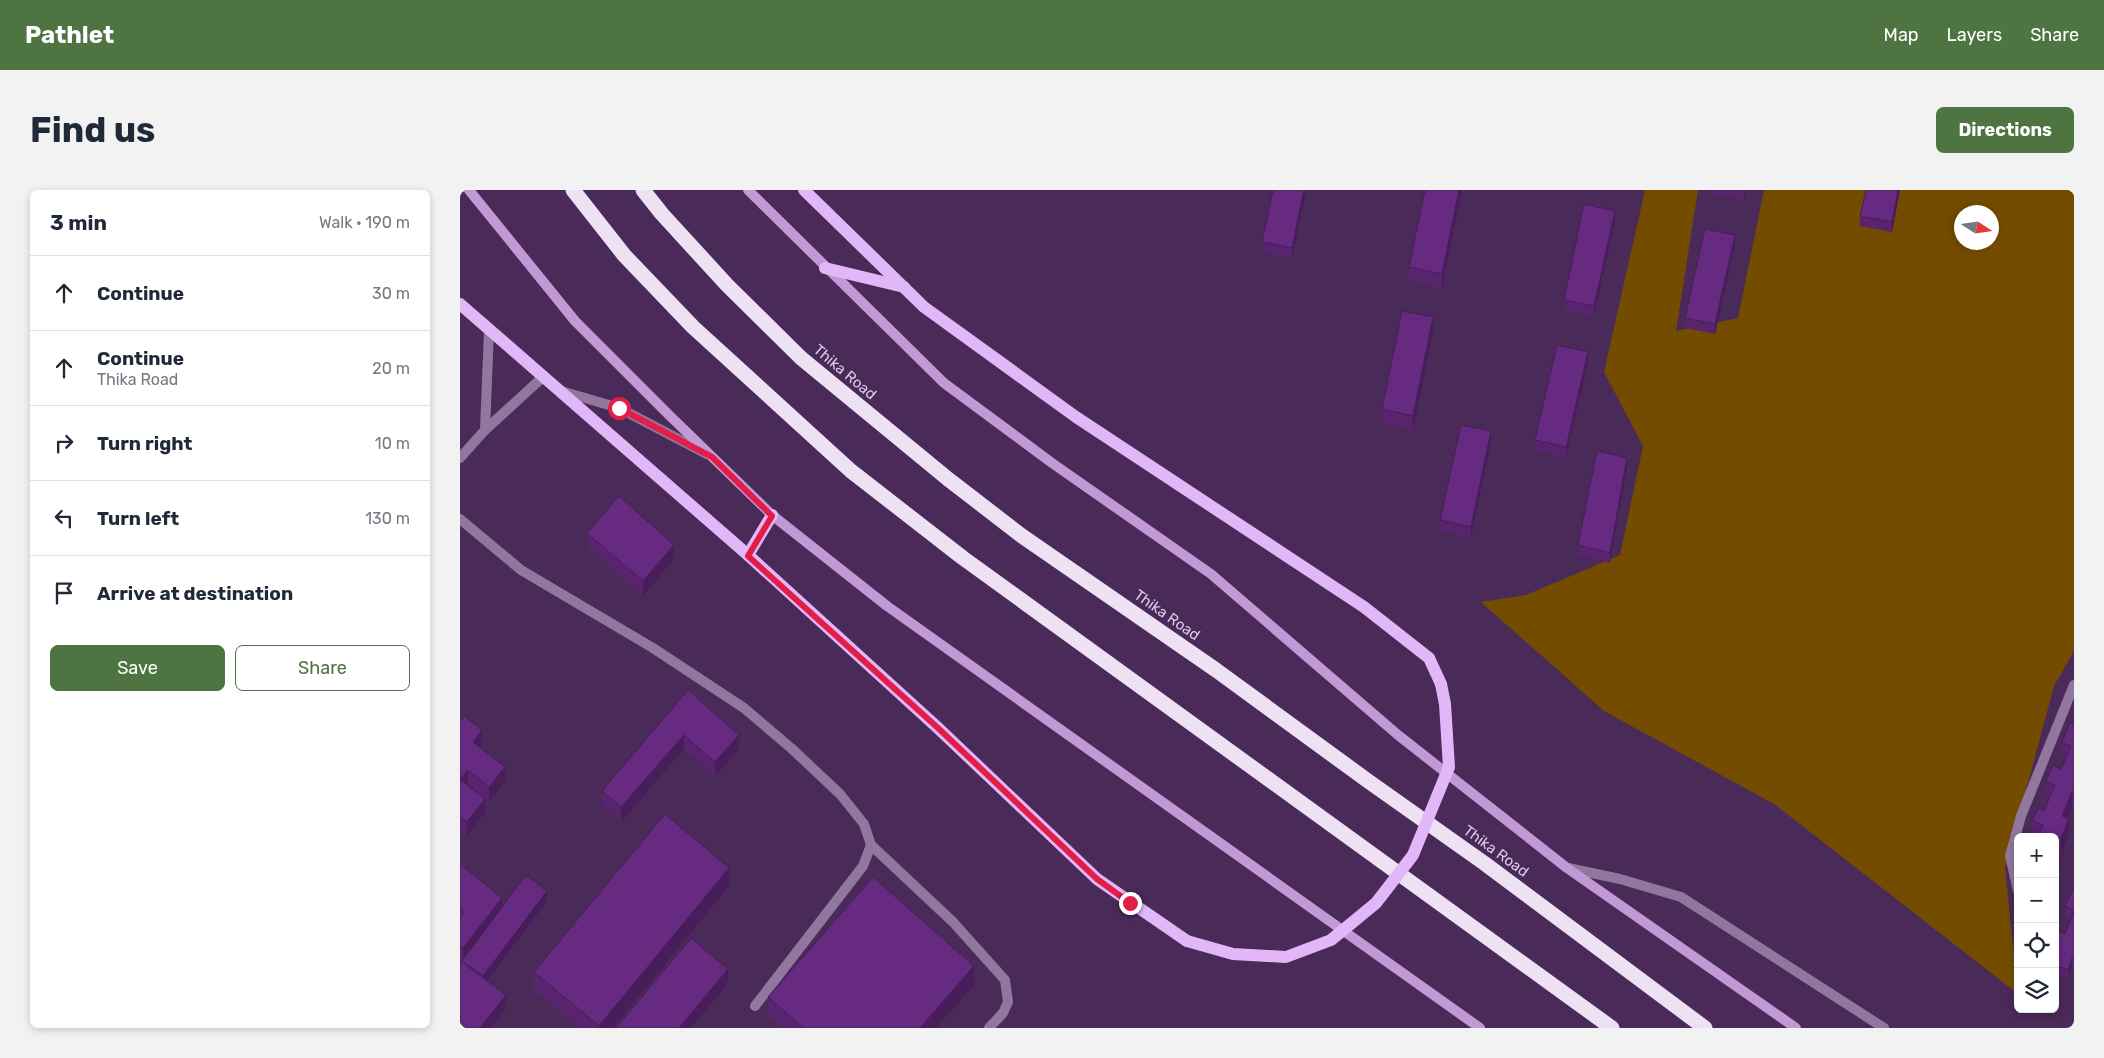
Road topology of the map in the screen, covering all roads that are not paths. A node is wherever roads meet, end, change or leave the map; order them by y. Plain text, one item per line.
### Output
1 (469, 190) edge
2 (573, 190) edge
3 (643, 190) edge
4 (748, 190) edge
5 (804, 190) edge
6 (825, 268) junction
7 (904, 287) junction
8 (460, 304) edge
9 (489, 330) junction
10 (544, 376) junction
11 (560, 391) junction
12 (485, 430) junction
13 (712, 457) junction
14 (460, 458) edge
15 (772, 516) junction
16 (460, 519) edge
17 (748, 556) junction
18 (2074, 685) edge
19 (871, 844) junction
20 (1567, 868) junction
21 (2015, 878) edge
22 (755, 1006) dead end
23 (989, 1028) edge
24 (1480, 1028) edge
25 (1612, 1028) edge
26 (1705, 1028) edge
27 (1796, 1028) edge
28 (1884, 1028) edge

1 - 13 main road
2 - 25 highway
3 - 26 highway, Thika Road
4 - 6 main road, Thika Road
5 - 7 main road
6 - 7 main road
6 - 20 main road, Thika Road
7 - 17 main road, bridge
8 - 9 main road
9 - 10 main road
9 - 12 street
10 - 11 main road
10 - 12 street
11 - 13 street
11 - 17 main road
12 - 14 street
13 - 15 main road
15 - 17 main road
15 - 24 main road
16 - 19 street
18 - 21 street
19 - 22 street
19 - 23 street
20 - 27 main road, Thika Road
20 - 28 street

